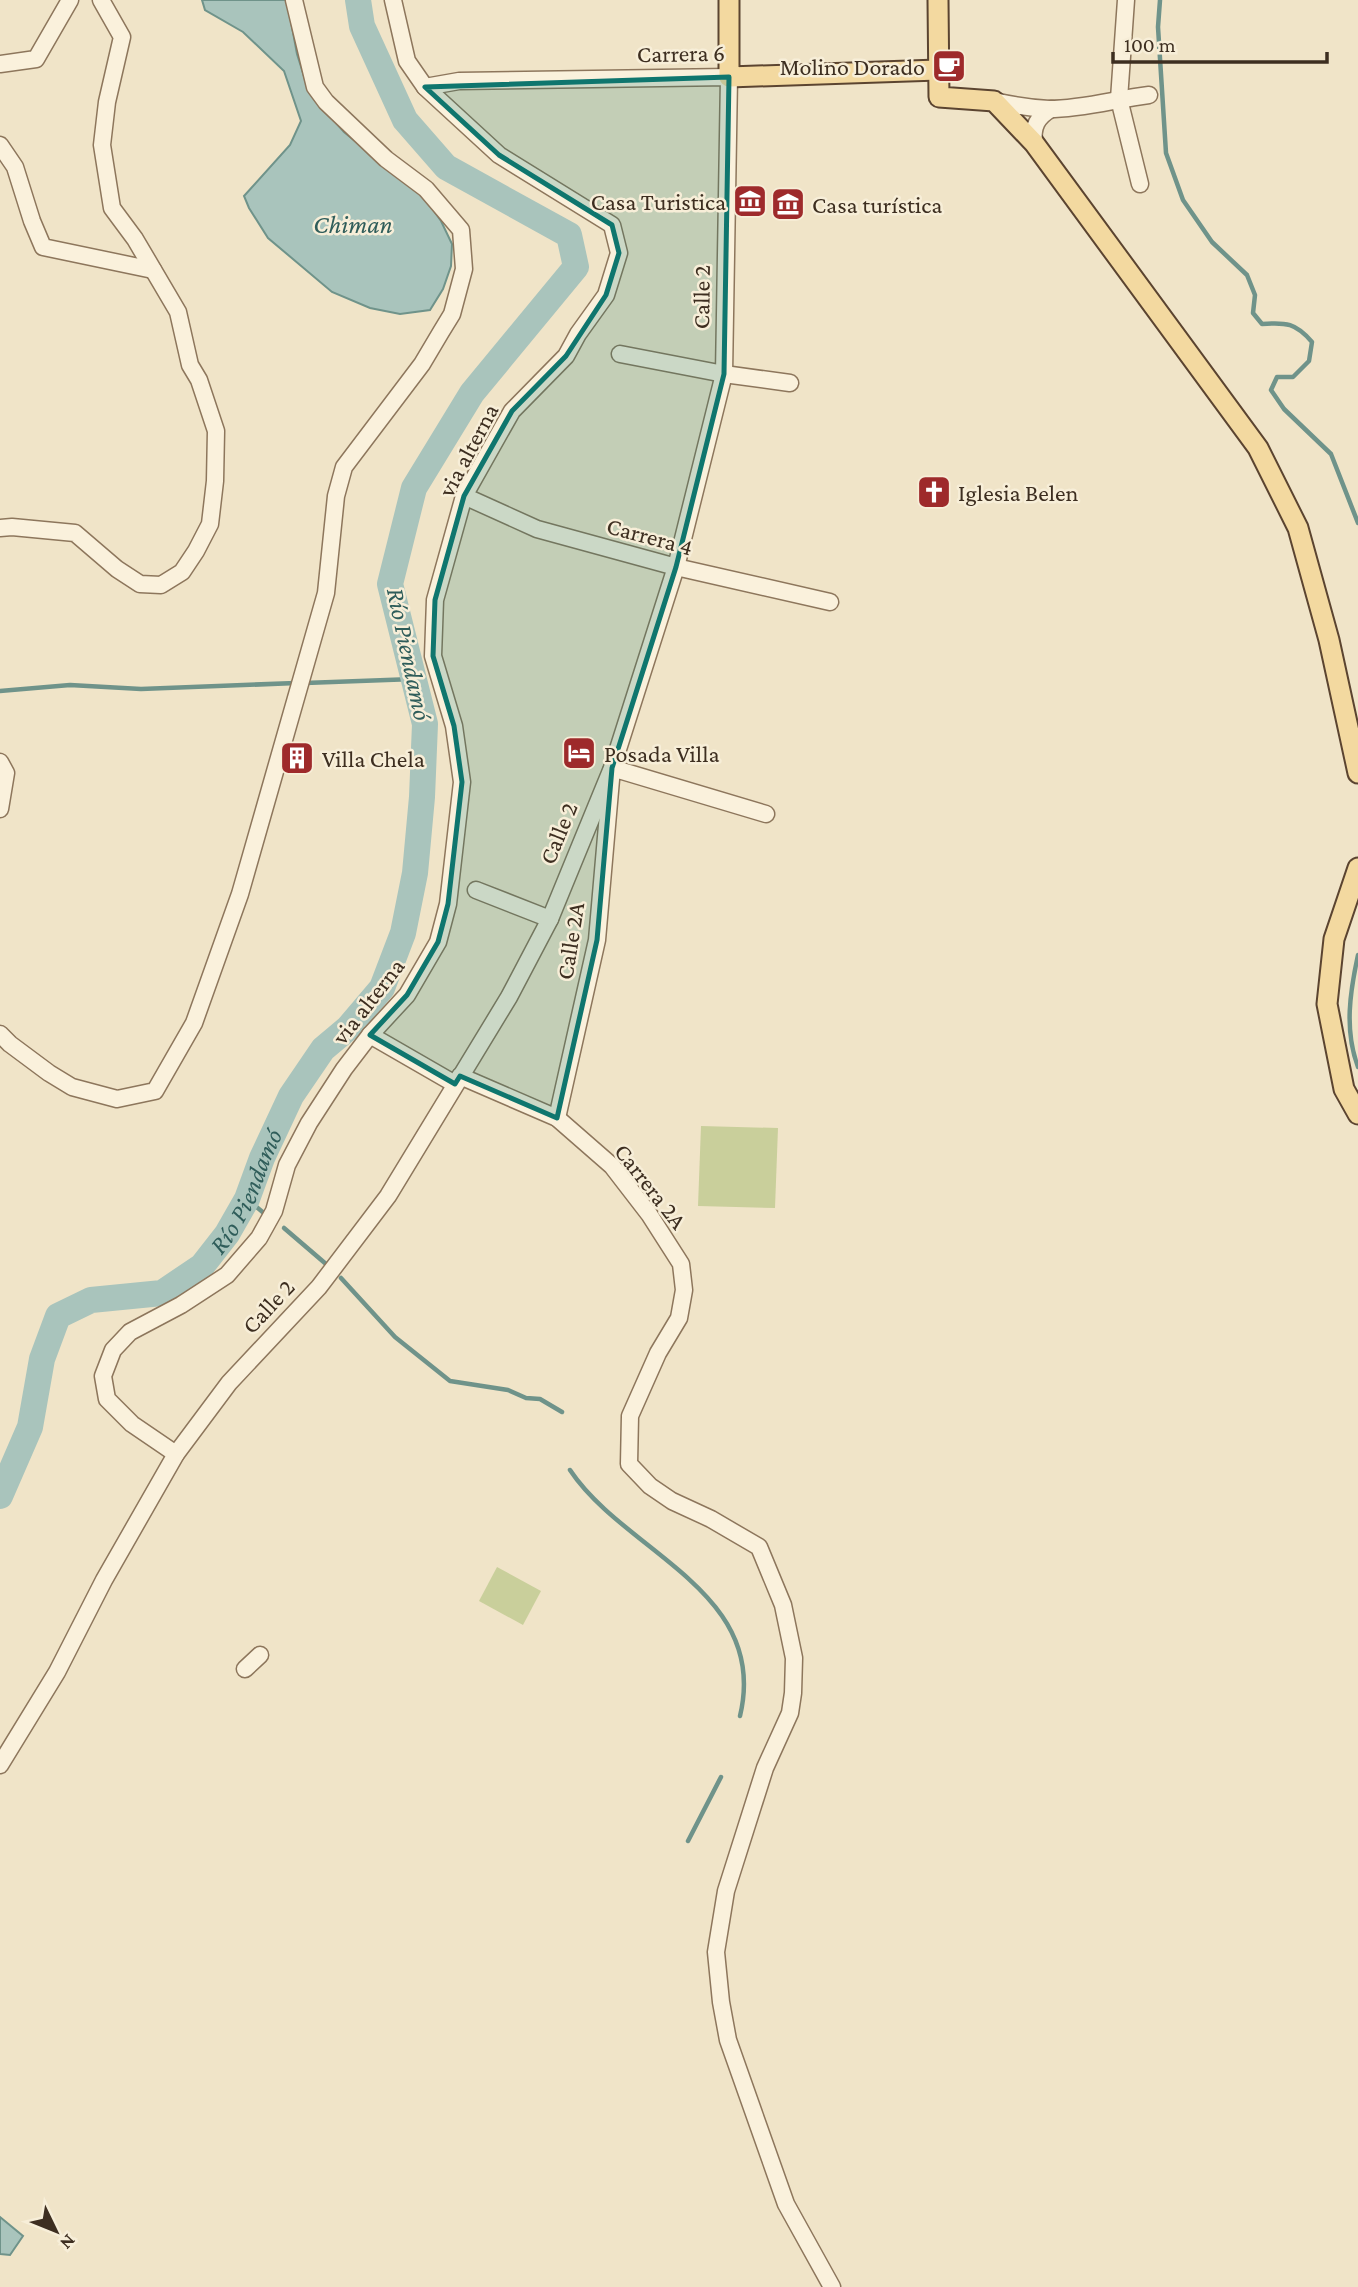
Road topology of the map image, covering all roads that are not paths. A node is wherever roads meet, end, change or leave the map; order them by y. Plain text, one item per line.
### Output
1 (69, 0) edge
2 (101, 0) edge
3 (294, 0) edge
4 (393, 0) edge
5 (729, 0) edge
6 (938, 0) edge
7 (1126, 0) edge
8 (0, 64) edge
9 (939, 70) junction
10 (729, 77) junction
11 (425, 87) junction
12 (1149, 95) dead end
13 (1119, 99) junction
14 (994, 101) junction
15 (1051, 109) junction
16 (1034, 143) junction
17 (0, 145) edge
18 (1140, 184) dead end
19 (153, 270) junction
20 (620, 354) dead end
21 (724, 374) junction
22 (790, 383) dead end
23 (464, 496) junction
24 (0, 528) edge
25 (676, 567) junction
26 (830, 602) dead end
27 (0, 762) edge
28 (611, 768) junction
29 (1358, 773) edge
30 (0, 809) edge
31 (766, 814) dead end
32 (1358, 868) edge
33 (477, 890) dead end
34 (550, 919) junction
35 (0, 1034) edge
36 (370, 1035) junction
37 (458, 1080) junction
38 (1358, 1114) edge
39 (557, 1118) junction
40 (176, 1454) junction
41 (260, 1654) dead end
42 (245, 1669) dead end
43 (0, 1765) edge
44 (832, 2287) edge

1 - 8 street
2 - 19 street
3 - 35 street
4 - 11 street, via alterna
5 - 10 main road, Calle 2
6 - 9 main road
7 - 13 street
9 - 10 main road, Carrera 6
9 - 14 main road
10 - 11 street, Carrera 6
10 - 21 street, Calle 2
11 - 23 street, via alterna
12 - 13 street
13 - 15 street
13 - 18 street
14 - 15 street
14 - 16 main road
15 - 16 street
16 - 29 main road
17 - 19 street
19 - 24 street
20 - 21 street
21 - 22 street
21 - 25 street, Calle 2
23 - 25 street, Carrera 4
23 - 36 street, via alterna
25 - 26 street, Carrera 4
25 - 28 street, Calle 2
27 - 30 street
28 - 31 street
28 - 34 street, Calle 2
28 - 39 street, Calle 2A
32 - 38 main road
33 - 34 street
34 - 37 street, Calle 2
36 - 37 street, Carrera 2A
36 - 40 street, via alterna
37 - 39 street, Carrera 2A
37 - 40 street, Calle 2
39 - 44 street, Carrera 2A
40 - 43 street, Calle 2
41 - 42 street

